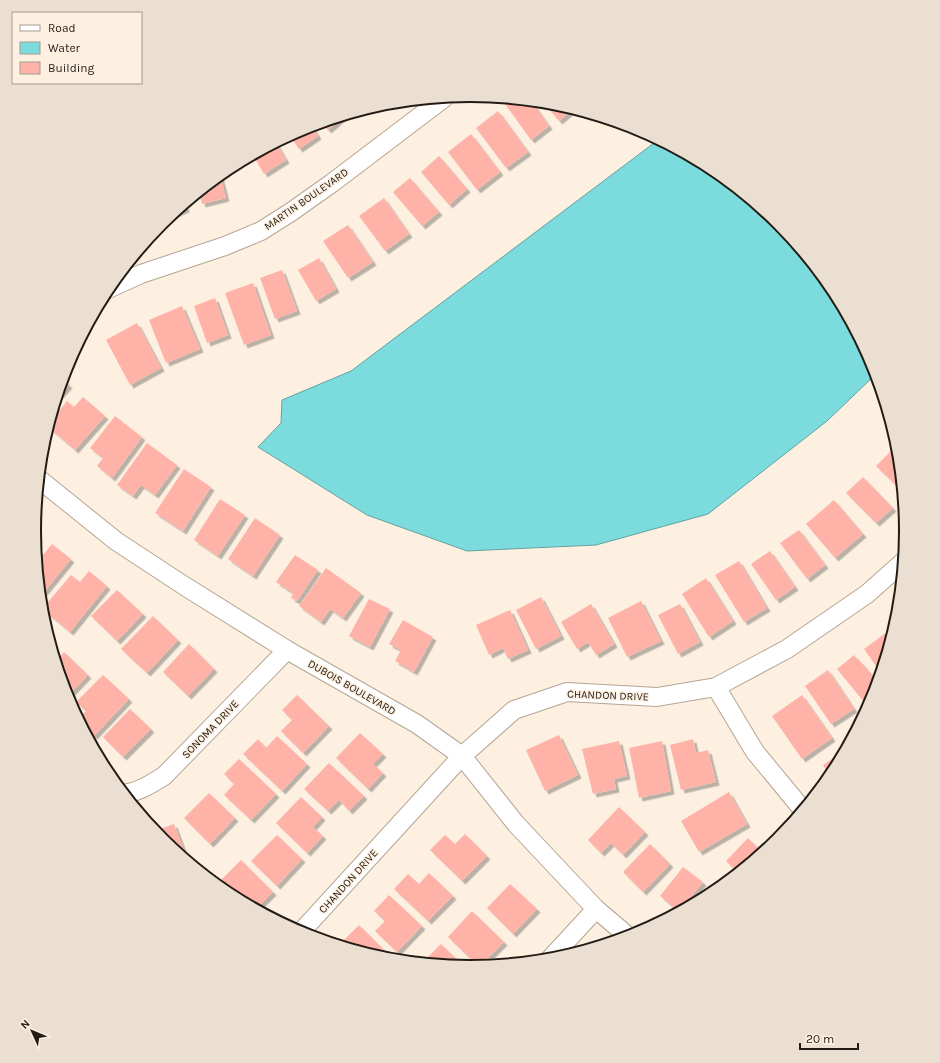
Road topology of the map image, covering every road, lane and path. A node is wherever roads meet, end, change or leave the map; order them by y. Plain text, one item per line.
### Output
1 (437, 104) edge
2 (120, 284) edge
3 (44, 483) edge
4 (897, 567) edge
5 (287, 650) junction
6 (716, 687) junction
7 (462, 756) junction
8 (130, 793) edge
9 (800, 806) edge
10 (596, 909) junction
11 (305, 928) edge
12 (623, 932) edge
13 (557, 951) edge

1 - 2 street, MARTIN BOULEVARD
3 - 5 street, DUBOIS BOULEVARD
4 - 6 street, CHANDON DRIVE
5 - 7 street, DUBOIS BOULEVARD
5 - 8 street, SONOMA DRIVE
6 - 7 street, CHANDON DRIVE
6 - 9 street
7 - 10 street, DUBOIS BOULEVARD
7 - 11 street, CHANDON DRIVE
10 - 12 street, DUBOIS BOULEVARD
10 - 13 street

